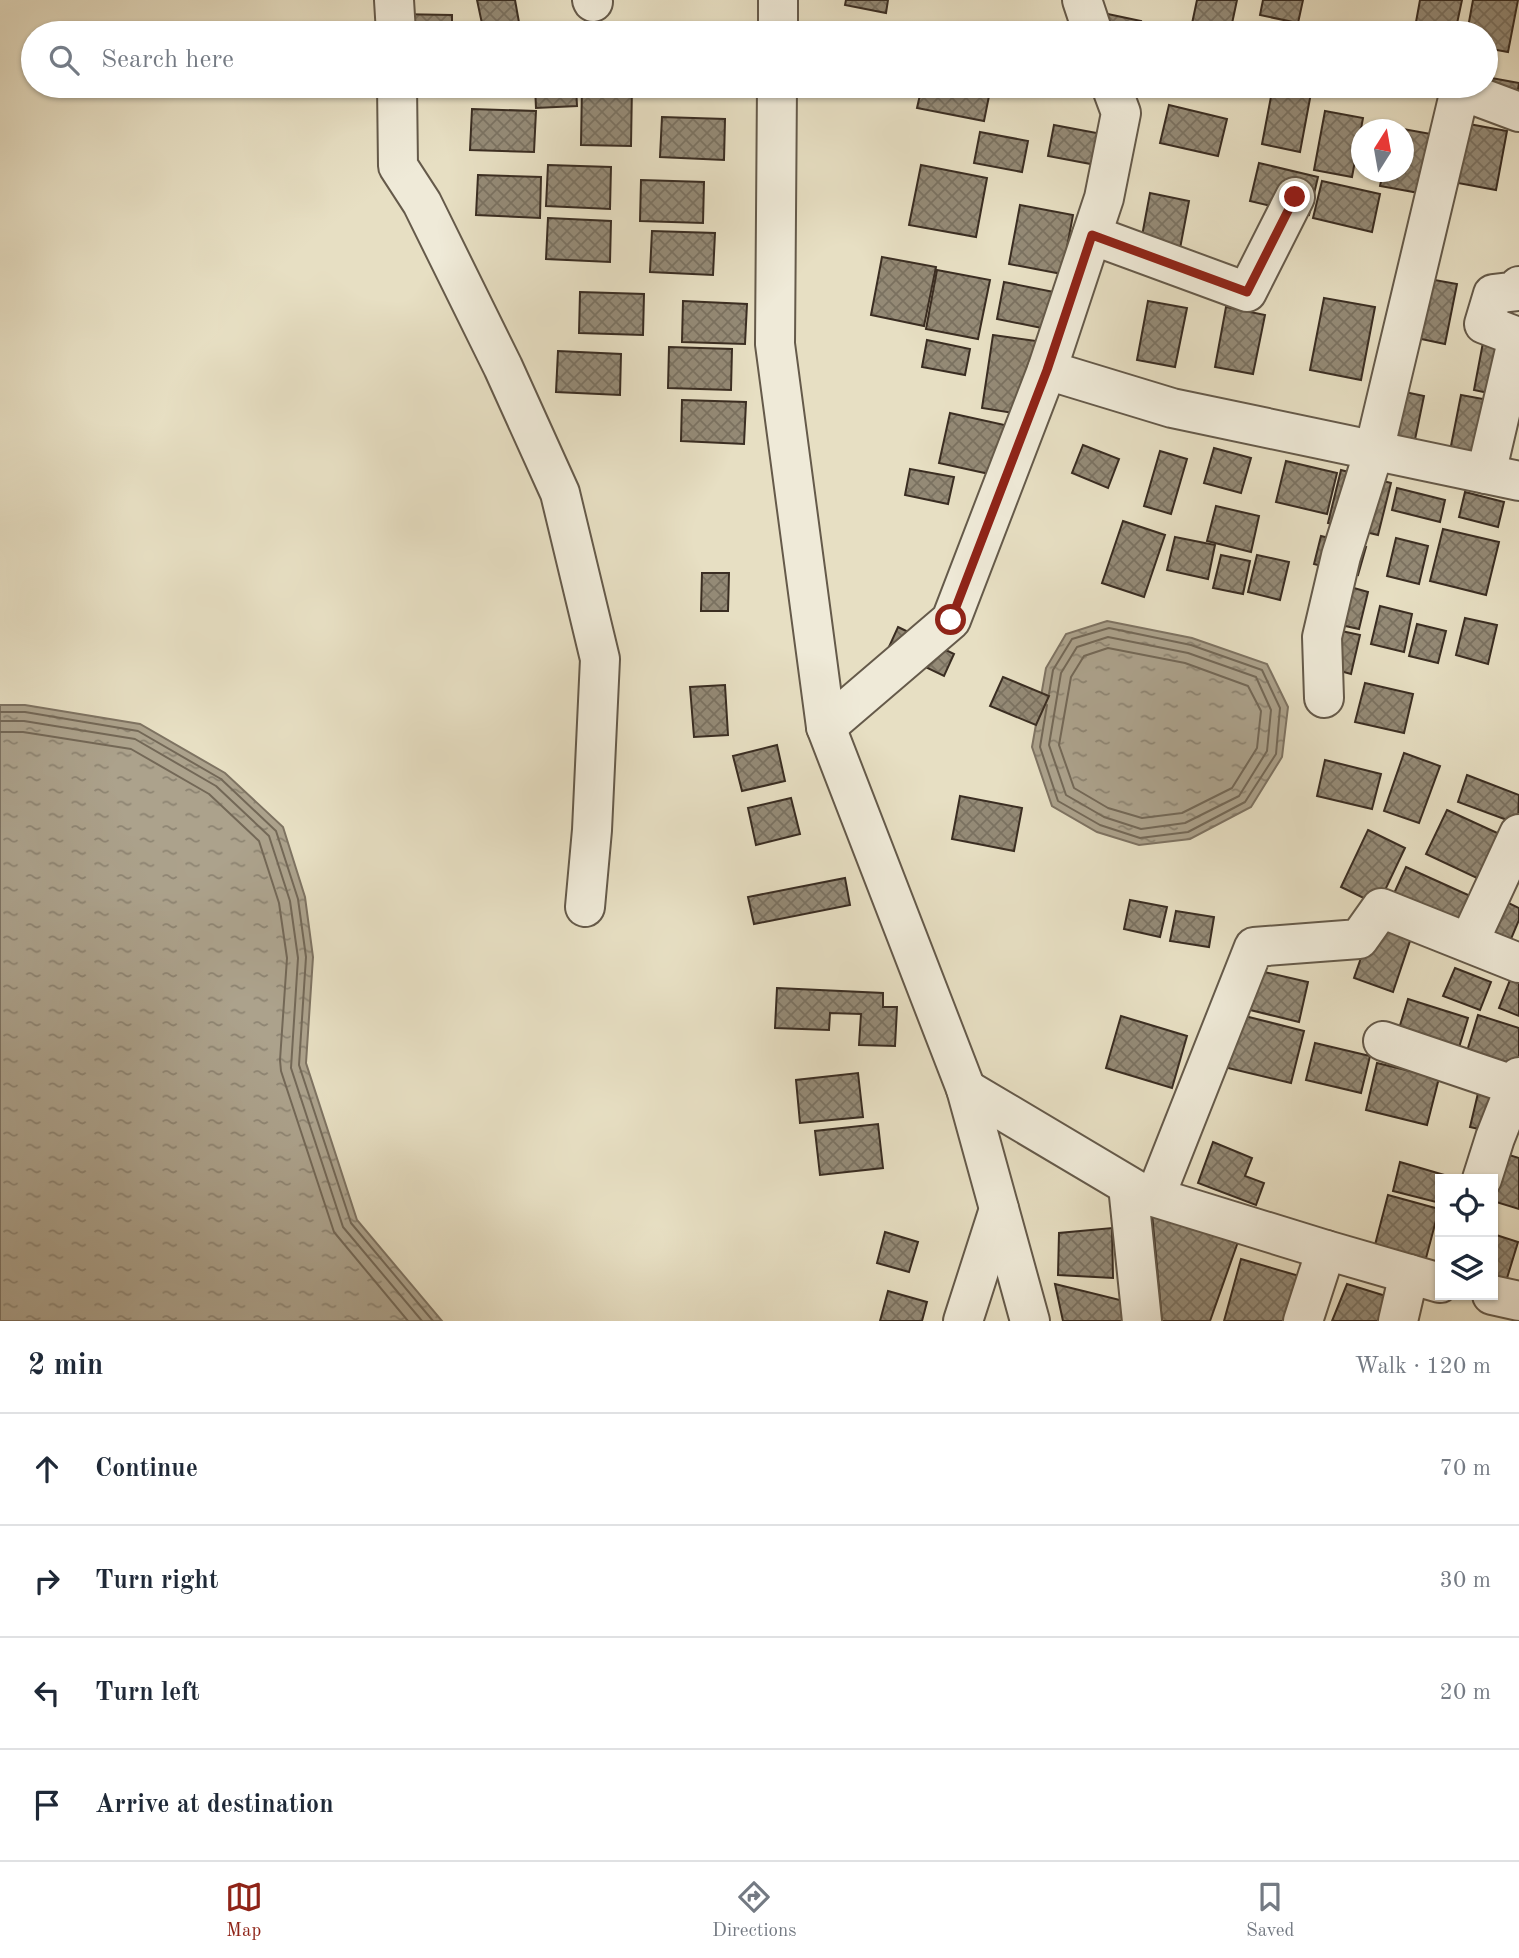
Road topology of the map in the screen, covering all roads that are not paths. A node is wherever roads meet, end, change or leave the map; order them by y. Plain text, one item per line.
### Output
1 (394, 0) edge
2 (778, 0) edge
3 (1082, 0) edge
4 (395, 21) edge
5 (778, 21) edge
6 (1089, 21) edge
7 (397, 98) edge
8 (778, 98) edge
9 (1115, 98) edge
10 (1458, 98) edge
11 (1481, 98) edge
12 (1519, 112) edge
13 (1295, 197) dead end
14 (1092, 235) junction
15 (1519, 286) edge
16 (1047, 370) junction
17 (1374, 451) junction
18 (1502, 478) edge
19 (1324, 698) dead end
20 (825, 727) junction
21 (1519, 834) edge
22 (585, 907) dead end
23 (1469, 942) junction
24 (1519, 963) edge
25 (1383, 1041) dead end
26 (966, 1088) junction
27 (1514, 1101) edge
28 (1484, 1174) edge
29 (1141, 1191) junction
30 (999, 1209) junction
31 (1326, 1250) junction
32 (1425, 1279) edge
33 (1498, 1296) edge
34 (1519, 1301) edge
35 (963, 1321) edge
36 (1030, 1321) edge
37 (1142, 1321) edge
38 (1303, 1321) edge
39 (1398, 1321) edge

1 - 4 street
2 - 5 street
3 - 6 street
7 - 22 street
8 - 20 street
9 - 14 street
10 - 17 street
11 - 12 street
13 - 14 street
14 - 16 street
15 - 18 street
16 - 17 street
16 - 20 street
17 - 18 street
17 - 19 street
20 - 26 street
21 - 23 street
23 - 24 street
23 - 29 street
25 - 27 street
26 - 29 street
26 - 30 street
27 - 28 street
29 - 31 street
29 - 37 street
30 - 35 street
30 - 36 street
31 - 32 street
31 - 38 street
32 - 39 street
33 - 34 street

